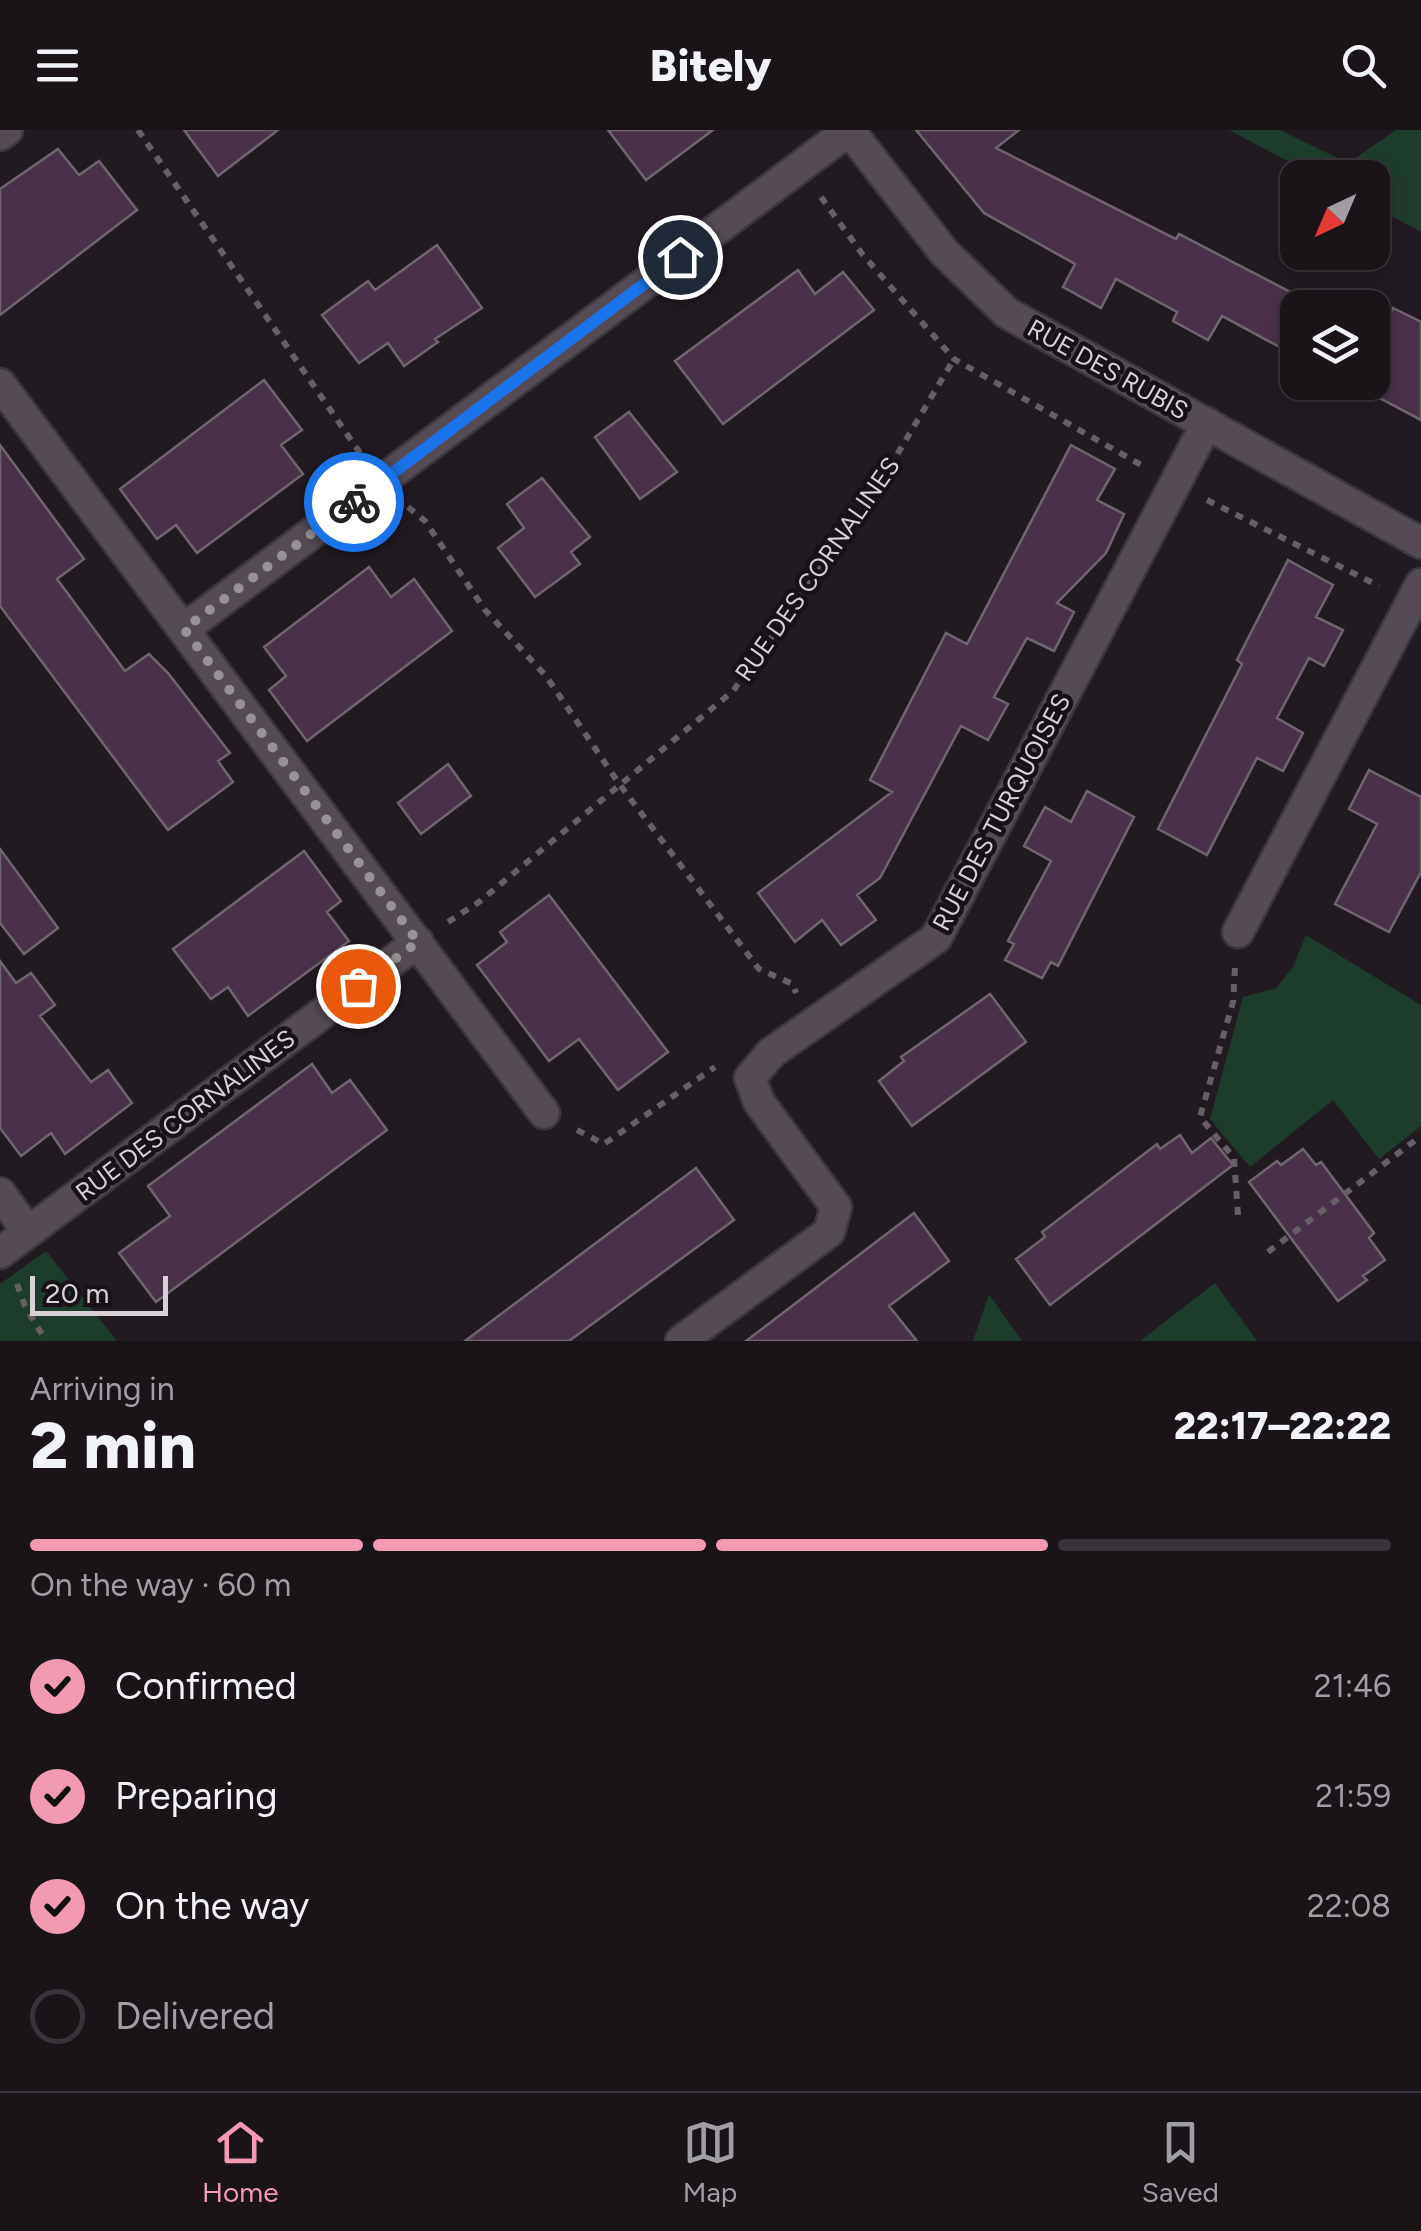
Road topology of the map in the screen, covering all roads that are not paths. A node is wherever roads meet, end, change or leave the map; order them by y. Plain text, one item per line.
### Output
1 (7, 130) edge
2 (849, 130) edge
3 (0, 135) edge
4 (0, 384) edge
5 (1206, 422) junction
6 (1421, 544) edge
7 (1416, 593) edge
8 (184, 629) junction
9 (1238, 932) road end
10 (418, 942) junction
11 (544, 1112) road end
12 (0, 1193) edge
13 (11, 1244) edge
14 (681, 1341) edge

1 - 3 street
2 - 5 street, RUE DES RUBIS
2 - 8 street
4 - 8 street
5 - 6 street, RUE DES RUBIS
5 - 14 street, RUE DES TURQUOISES
7 - 9 street
8 - 10 street
10 - 11 street
10 - 13 street, RUE DES CORNALINES
12 - 13 street

